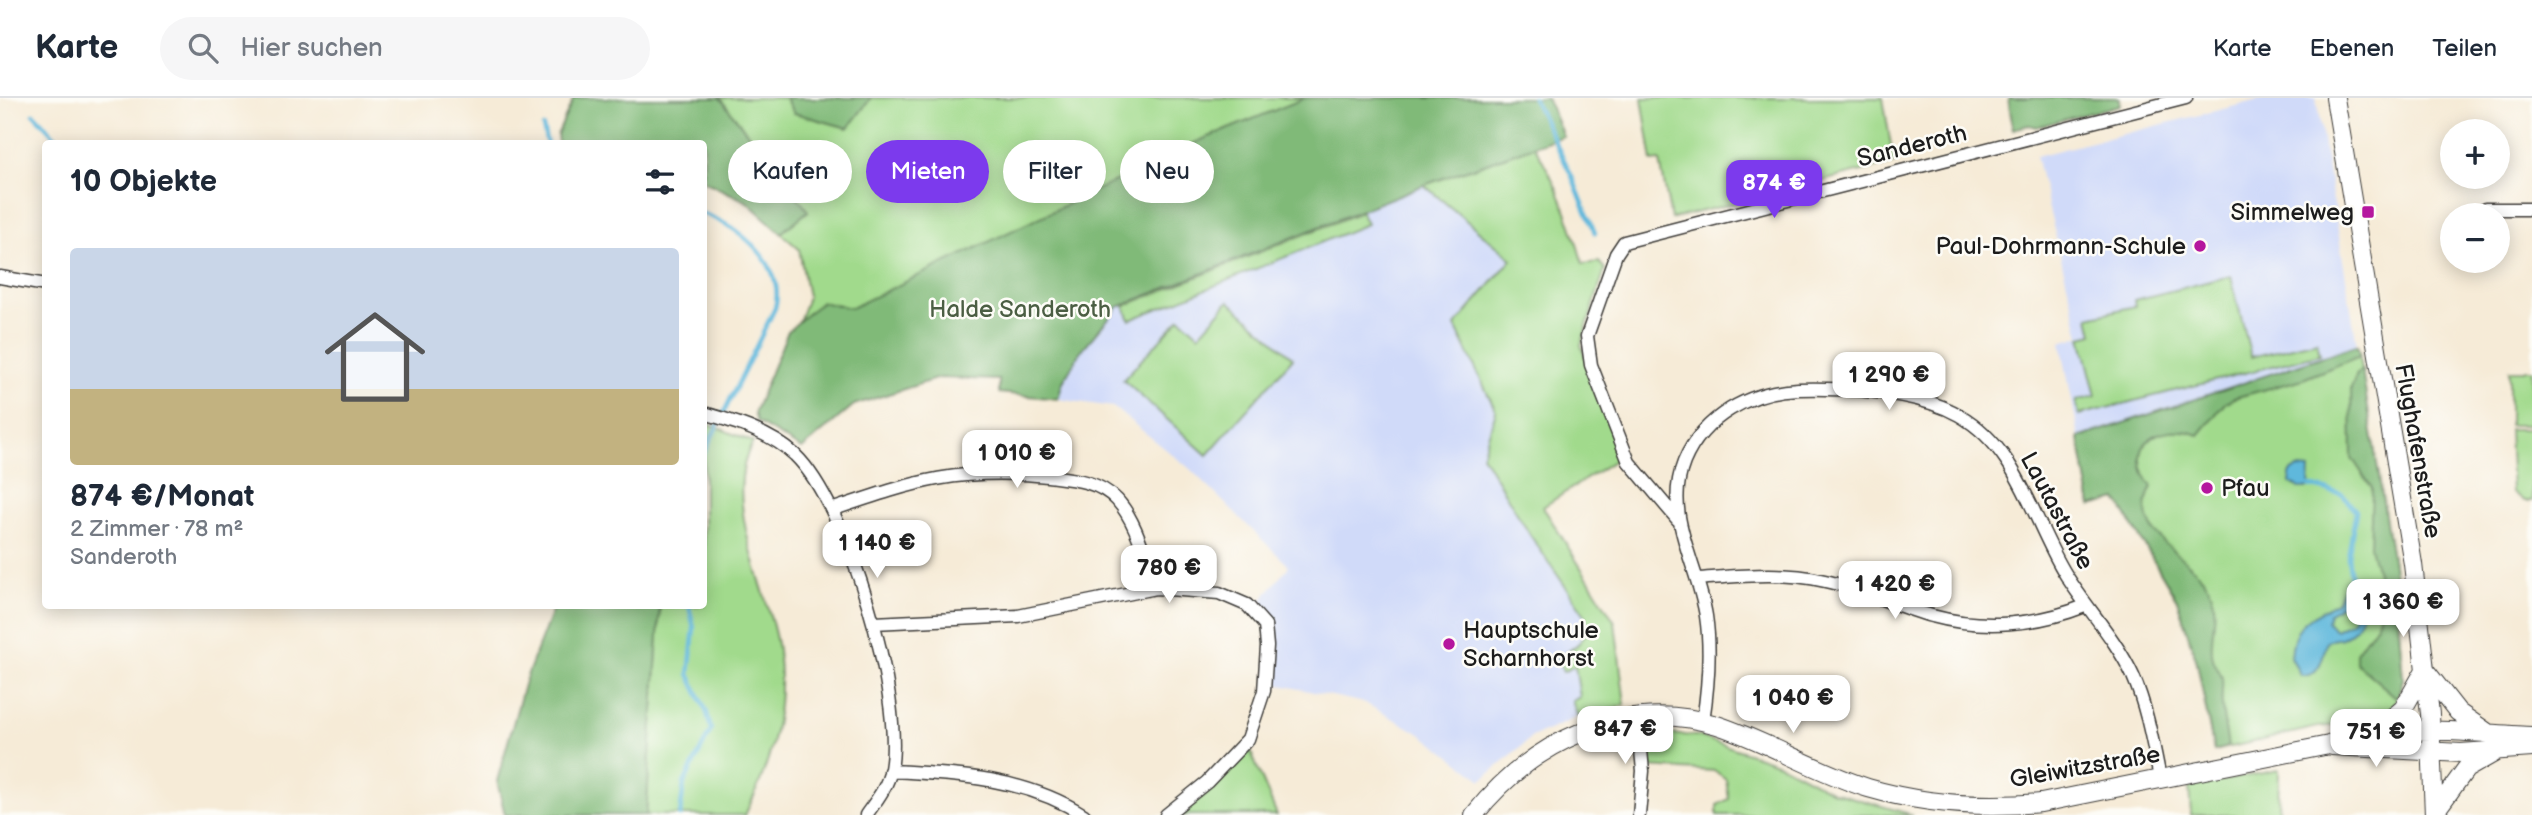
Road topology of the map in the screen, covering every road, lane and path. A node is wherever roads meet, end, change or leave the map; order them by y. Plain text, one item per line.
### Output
1 (2186, 98) edge
2 (2334, 98) edge
3 (2510, 209) edge
4 (2532, 209) edge
5 (0, 276) edge
6 (42, 284) edge
7 (707, 415) edge
8 (834, 509) junction
9 (1678, 520) junction
10 (1697, 579) junction
11 (1156, 588) junction
12 (2085, 606) junction
13 (874, 623) junction
14 (2425, 670) junction
15 (1638, 719) junction
16 (1703, 721) junction
17 (2431, 732) junction
18 (2371, 735) junction
19 (2532, 736) edge
20 (2496, 742) junction
21 (2329, 745) junction
22 (2532, 748) edge
23 (2432, 751) junction
24 (891, 771) junction
25 (2160, 778) junction
26 (2434, 814) edge
27 (866, 815) edge
28 (1084, 815) edge
29 (1166, 815) edge
30 (1474, 815) edge
31 (1639, 815) edge

1 - 9 street, Sanderoth
2 - 14 street, Flughafenstraße
3 - 4 street
5 - 6 street
7 - 8 street
8 - 11 street
8 - 13 street
9 - 10 street, Lautastraße
9 - 12 street, Lautastraße
10 - 12 street
10 - 16 street, Lautastraße
11 - 13 street
11 - 29 street
12 - 25 street, Lautastraße
13 - 24 street
14 - 17 street, Flughafenstraße
14 - 18 street
14 - 20 street
15 - 16 street, Gleiwitzstraße
15 - 30 street, Gleiwitzstraße
15 - 31 street
16 - 25 street, Gleiwitzstraße
17 - 18 street, Gleiwitzstraße
17 - 20 street, Gleiwitzstraße
17 - 23 street, Flughafenstraße
18 - 21 street, Gleiwitzstraße
19 - 20 street, Gleiwitzstraße
20 - 22 street, Gleiwitzstraße
20 - 23 street, Gleiwitzstraße
20 - 26 street
21 - 23 street, Gleiwitzstraße
21 - 25 street, Gleiwitzstraße
23 - 26 street, Flughafenstraße
24 - 27 street
24 - 28 street

